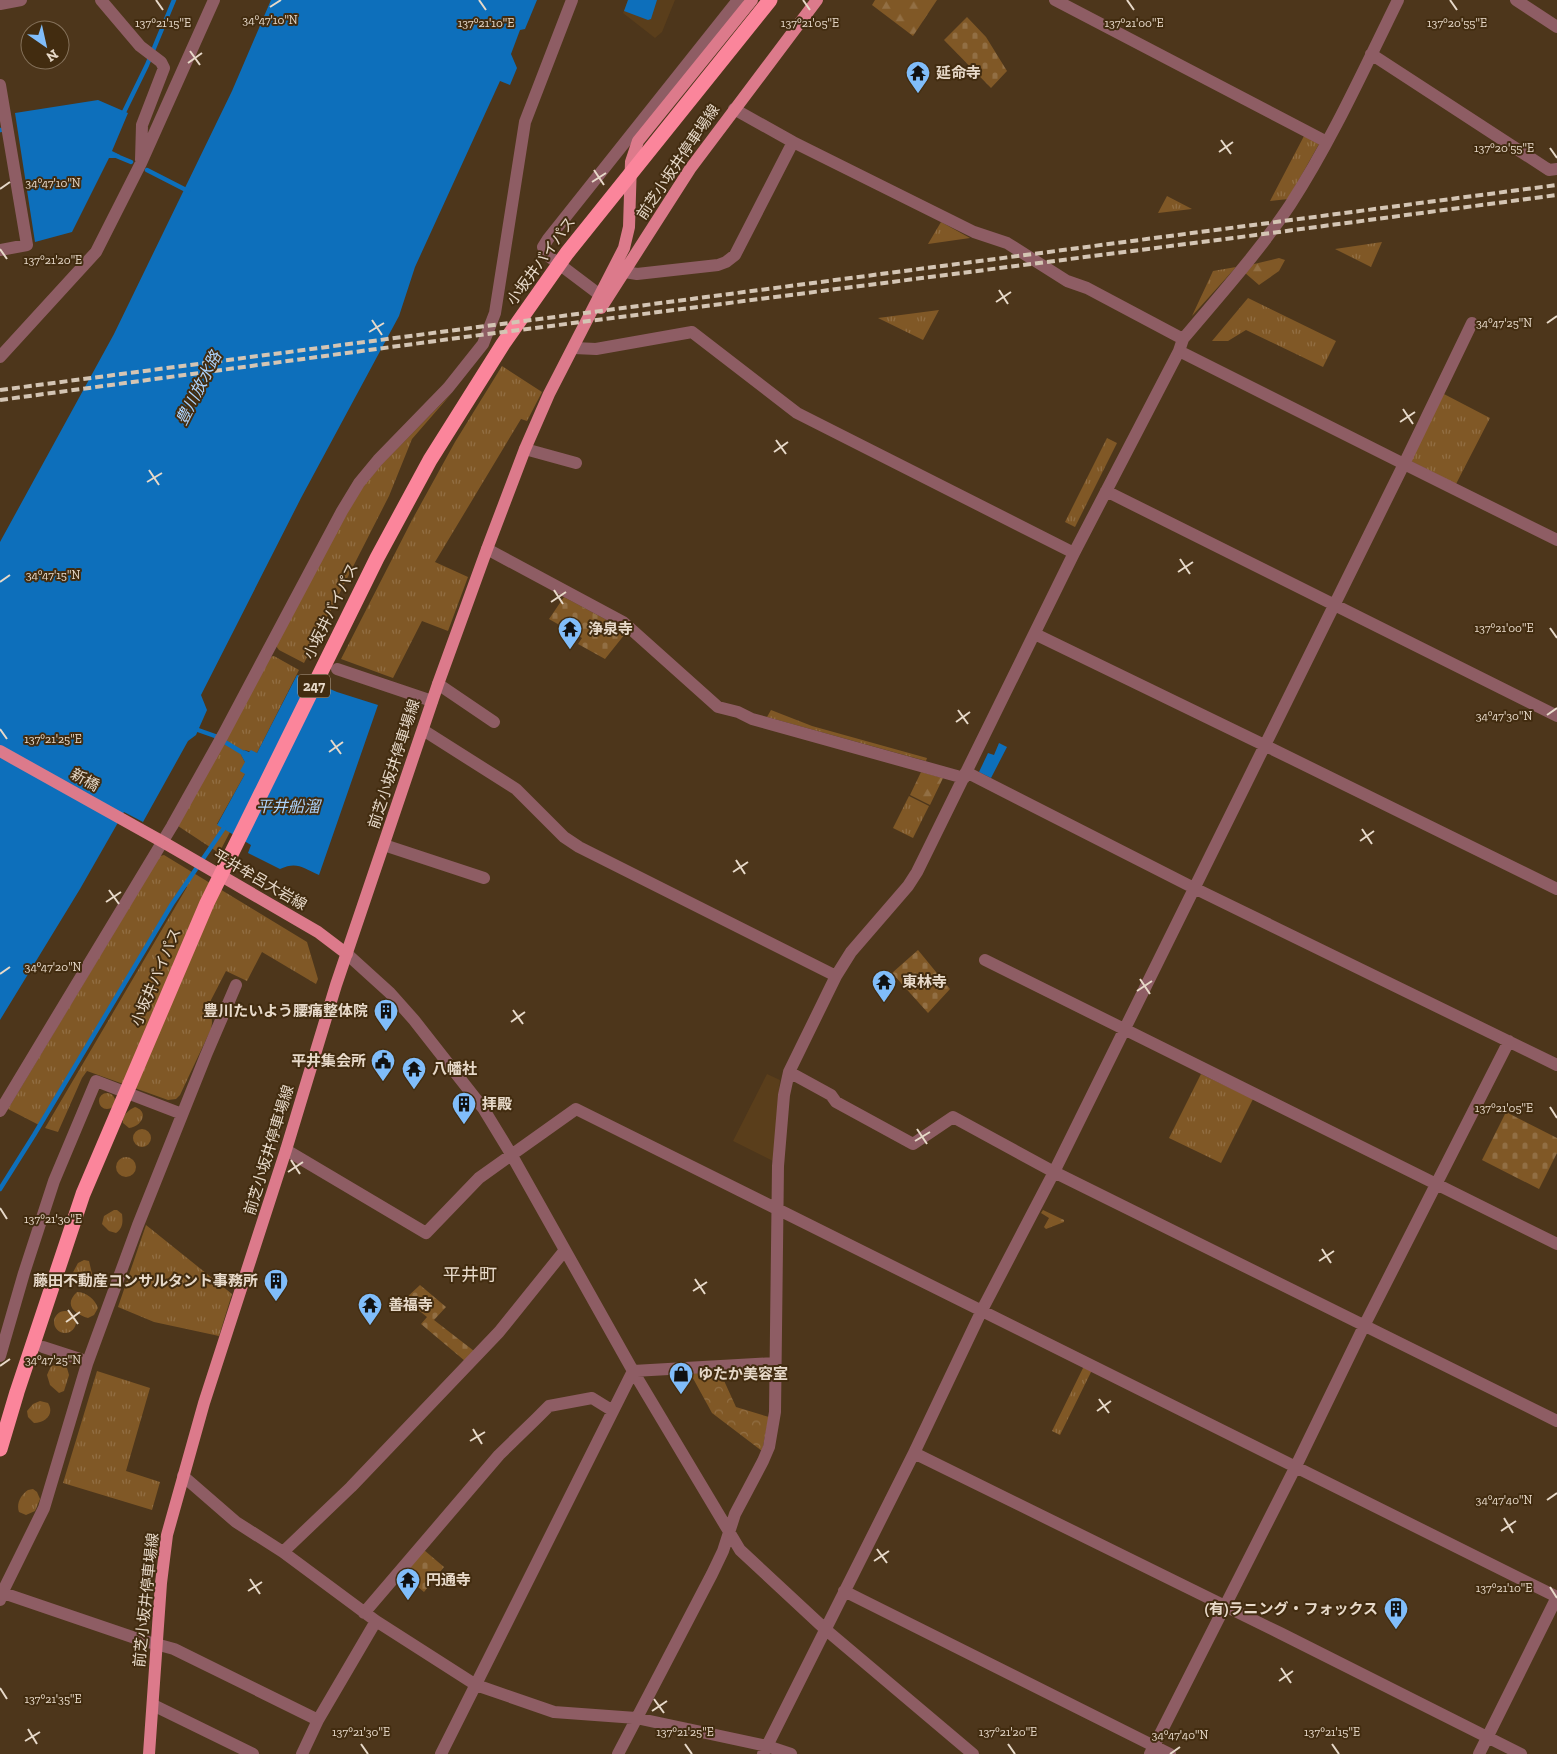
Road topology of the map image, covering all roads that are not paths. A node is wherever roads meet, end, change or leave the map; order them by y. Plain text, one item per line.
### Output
1 (21, 0) edge
2 (101, 0) edge
3 (214, 0) edge
4 (572, 0) edge
5 (738, 0) edge
6 (752, 0) edge
7 (770, 0) edge
8 (817, 0) edge
9 (1055, 0) edge
10 (1398, 0) edge
11 (1523, 2) edge
12 (0, 4) edge
13 (1557, 27) edge
14 (1371, 54) junction
15 (0, 85) edge
16 (734, 109) junction
17 (793, 142) junction
18 (1328, 142) junction
19 (141, 164) junction
20 (1557, 169) edge
21 (0, 250) edge
22 (625, 272) junction
23 (600, 295) junction
24 (1472, 323) dead end
25 (1181, 345) junction
26 (574, 348) junction
27 (0, 357) edge
28 (526, 449) junction
29 (576, 463) dead end
30 (1404, 464) junction
31 (1106, 492) junction
32 (1557, 540) edge
33 (487, 549) junction
34 (1074, 553) junction
35 (1334, 604) junction
36 (1035, 634) junction
37 (337, 668) dead end
38 (438, 684) junction
39 (432, 701) junction
40 (1557, 716) edge
41 (494, 722) dead end
42 (423, 730) junction
43 (1264, 745) junction
44 (0, 751) edge
45 (965, 775) junction
46 (159, 839) junction
47 (384, 845) junction
48 (484, 878) dead end
49 (1194, 888) junction
50 (1557, 889) edge
51 (346, 954) junction
52 (985, 960) dead end
53 (836, 976) junction
54 (236, 985) dead end
55 (1124, 1029) junction
56 (1509, 1041) junction
57 (1557, 1065) edge
58 (789, 1072) junction
59 (0, 1111) edge
60 (182, 1114) junction
61 (286, 1150) junction
62 (511, 1154) junction
63 (1054, 1172) junction
64 (1436, 1183) junction
65 (778, 1211) junction
66 (1557, 1244) edge
67 (565, 1250) junction
68 (982, 1310) junction
69 (1365, 1324) junction
70 (43, 1347) dead end
71 (0, 1356) edge
72 (775, 1363) junction
73 (87, 1364) junction
74 (633, 1371) junction
75 (613, 1411) junction
76 (1557, 1421) edge
77 (0, 1449) edge
78 (914, 1453) junction
79 (1296, 1466) junction
80 (184, 1476) junction
81 (728, 1532) junction
82 (283, 1552) junction
83 (844, 1591) junction
84 (1, 1595) edge
85 (1557, 1597) edge
86 (1226, 1606) junction
87 (364, 1613) junction
88 (376, 1621) junction
89 (825, 1629) junction
90 (157, 1644) junction
91 (476, 1685) junction
92 (153, 1706) junction
93 (636, 1718) junction
94 (318, 1720) junction
95 (1487, 1737) junction
96 (765, 1750) edge
97 (1152, 1750) edge
98 (149, 1754) edge
99 (253, 1754) edge
100 (302, 1754) edge
101 (441, 1754) edge
102 (618, 1754) edge
103 (792, 1754) edge
104 (973, 1754) edge
105 (1170, 1754) edge
106 (1479, 1754) edge
107 (1521, 1754) edge

1 - 12 street
2 - 19 street
3 - 19 street
4 - 46 street
5 - 23 street
6 - 23 main road, 前芝小坂井停車場線
7 - 77 highway, 小坂井バイパス / 247
8 - 16 main road, 前芝小坂井停車場線
9 - 18 street
10 - 14 street
11 - 13 street
14 - 18 street
14 - 20 street
15 - 21 street
16 - 17 street
16 - 22 main road, 前芝小坂井停車場線
17 - 22 street
17 - 25 street
18 - 25 street
19 - 27 street
22 - 26 main road, 前芝小坂井停車場線
23 - 26 main road, 前芝小坂井停車場線
24 - 30 street
25 - 30 street
25 - 31 street
26 - 28 main road, 前芝小坂井停車場線
26 - 34 street
28 - 29 street
28 - 33 main road, 前芝小坂井停車場線
30 - 32 street
30 - 35 street
31 - 34 street
31 - 35 street
33 - 38 main road, 前芝小坂井停車場線
33 - 45 street
34 - 36 street
35 - 40 street
35 - 43 street
36 - 43 street
36 - 45 street
37 - 39 street
38 - 39 main road, 前芝小坂井停車場線
38 - 41 street
39 - 42 main road, 前芝小坂井停車場線
42 - 47 main road, 前芝小坂井停車場線
42 - 53 street
43 - 49 street
43 - 50 street
44 - 46 main road, 新橋
45 - 49 street
45 - 53 street
46 - 51 main road, 平井牟呂大岩線
46 - 59 street
47 - 48 street
47 - 51 main road, 前芝小坂井停車場線
49 - 55 street
49 - 56 street
51 - 61 main road, 前芝小坂井停車場線
51 - 62 street
52 - 55 street
53 - 58 street
54 - 60 street
55 - 63 street
55 - 64 street
56 - 57 street
56 - 64 street
58 - 63 street
58 - 65 street
60 - 71 street
60 - 73 street
61 - 62 street
61 - 80 main road, 前芝小坂井停車場線
62 - 65 street
62 - 67 street
63 - 68 street
63 - 69 street
64 - 66 street
64 - 69 street
65 - 68 street
65 - 72 street
67 - 74 street
67 - 82 street
68 - 78 street
68 - 79 street
69 - 76 street
69 - 79 street
70 - 73 street
72 - 74 street
72 - 81 street
73 - 84 street
74 - 75 street
74 - 81 street
75 - 87 street
75 - 91 street
78 - 83 street
78 - 86 street
79 - 85 street
79 - 86 street
80 - 82 street
80 - 90 main road, 前芝小坂井停車場線
81 - 89 street
81 - 93 street
82 - 87 street
83 - 89 street
83 - 97 street
84 - 90 street
85 - 95 street
86 - 95 street
86 - 97 street
87 - 88 street
88 - 91 street
88 - 94 street
89 - 96 street
89 - 104 street
90 - 92 main road, 前芝小坂井停車場線
90 - 94 street
91 - 93 street
91 - 101 street
92 - 98 main road, 前芝小坂井停車場線
92 - 99 street
93 - 96 street
93 - 102 street
94 - 100 street
95 - 106 street
95 - 107 street
96 - 103 street
97 - 105 street

